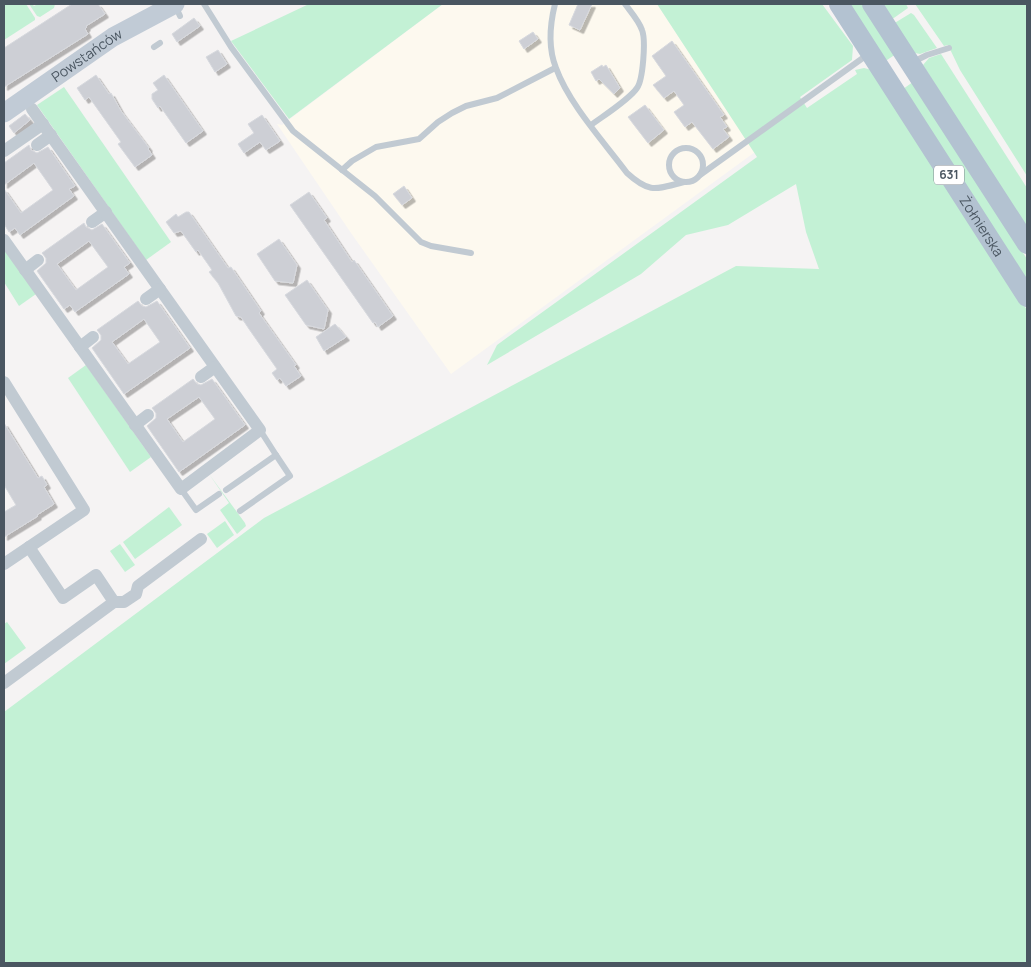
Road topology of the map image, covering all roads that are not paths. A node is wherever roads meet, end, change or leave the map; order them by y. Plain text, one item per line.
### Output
1 (204, 4) edge
2 (555, 4) edge
3 (625, 4) edge
4 (839, 4) edge
5 (872, 4) edge
6 (177, 8) edge
7 (949, 48) dead end
8 (870, 53) junction
9 (911, 64) junction
10 (555, 68) junction
11 (29, 103) junction
12 (4, 113) edge
13 (43, 124) junction
14 (591, 125) junction
15 (51, 135) junction
16 (37, 144) dead end
17 (4, 151) edge
18 (342, 170) junction
19 (700, 175) junction
20 (684, 182) junction
21 (106, 212) junction
22 (92, 222) dead end
23 (4, 240) edge
24 (1027, 244) edge
25 (471, 253) dead end
26 (38, 260) dead end
27 (25, 270) junction
28 (160, 289) junction
29 (1027, 297) edge
30 (146, 299) dead end
31 (93, 337) dead end
32 (80, 347) junction
33 (215, 367) junction
34 (201, 377) dead end
35 (4, 382) edge
36 (148, 415) dead end
37 (135, 424) junction
38 (260, 430) junction
39 (276, 455) junction
40 (181, 489) junction
41 (226, 490) dead end
42 (219, 494) dead end
43 (240, 511) dead end
44 (201, 539) dead end
45 (30, 547) junction
46 (4, 564) edge
47 (114, 602) junction
48 (4, 684) edge

1 - 18 lane
2 - 10 lane
3 - 14 lane
4 - 8 main road, 631
5 - 9 main road, Żołnierska / 631
6 - 11 street, Powstańców
7 - 9 lane
8 - 19 lane
8 - 29 main road, Żołnierska / 631
9 - 24 main road, Żołnierska / 631
10 - 14 lane
10 - 18 lane
11 - 12 street, Powstańców
11 - 13 street
13 - 15 street
13 - 17 street
14 - 20 lane
15 - 16 street
15 - 21 street
18 - 25 lane
19 - 20 lane
19 - 20 lane
21 - 22 street
21 - 28 street
23 - 27 street
26 - 27 street
27 - 32 street
28 - 30 street
28 - 33 street
31 - 32 street
32 - 37 street
33 - 34 street
33 - 38 street
35 - 45 street
36 - 37 street
37 - 40 street
38 - 39 lane
38 - 40 street
39 - 41 lane
39 - 43 lane
40 - 42 lane
44 - 47 street
45 - 46 street
45 - 47 street
47 - 48 street

